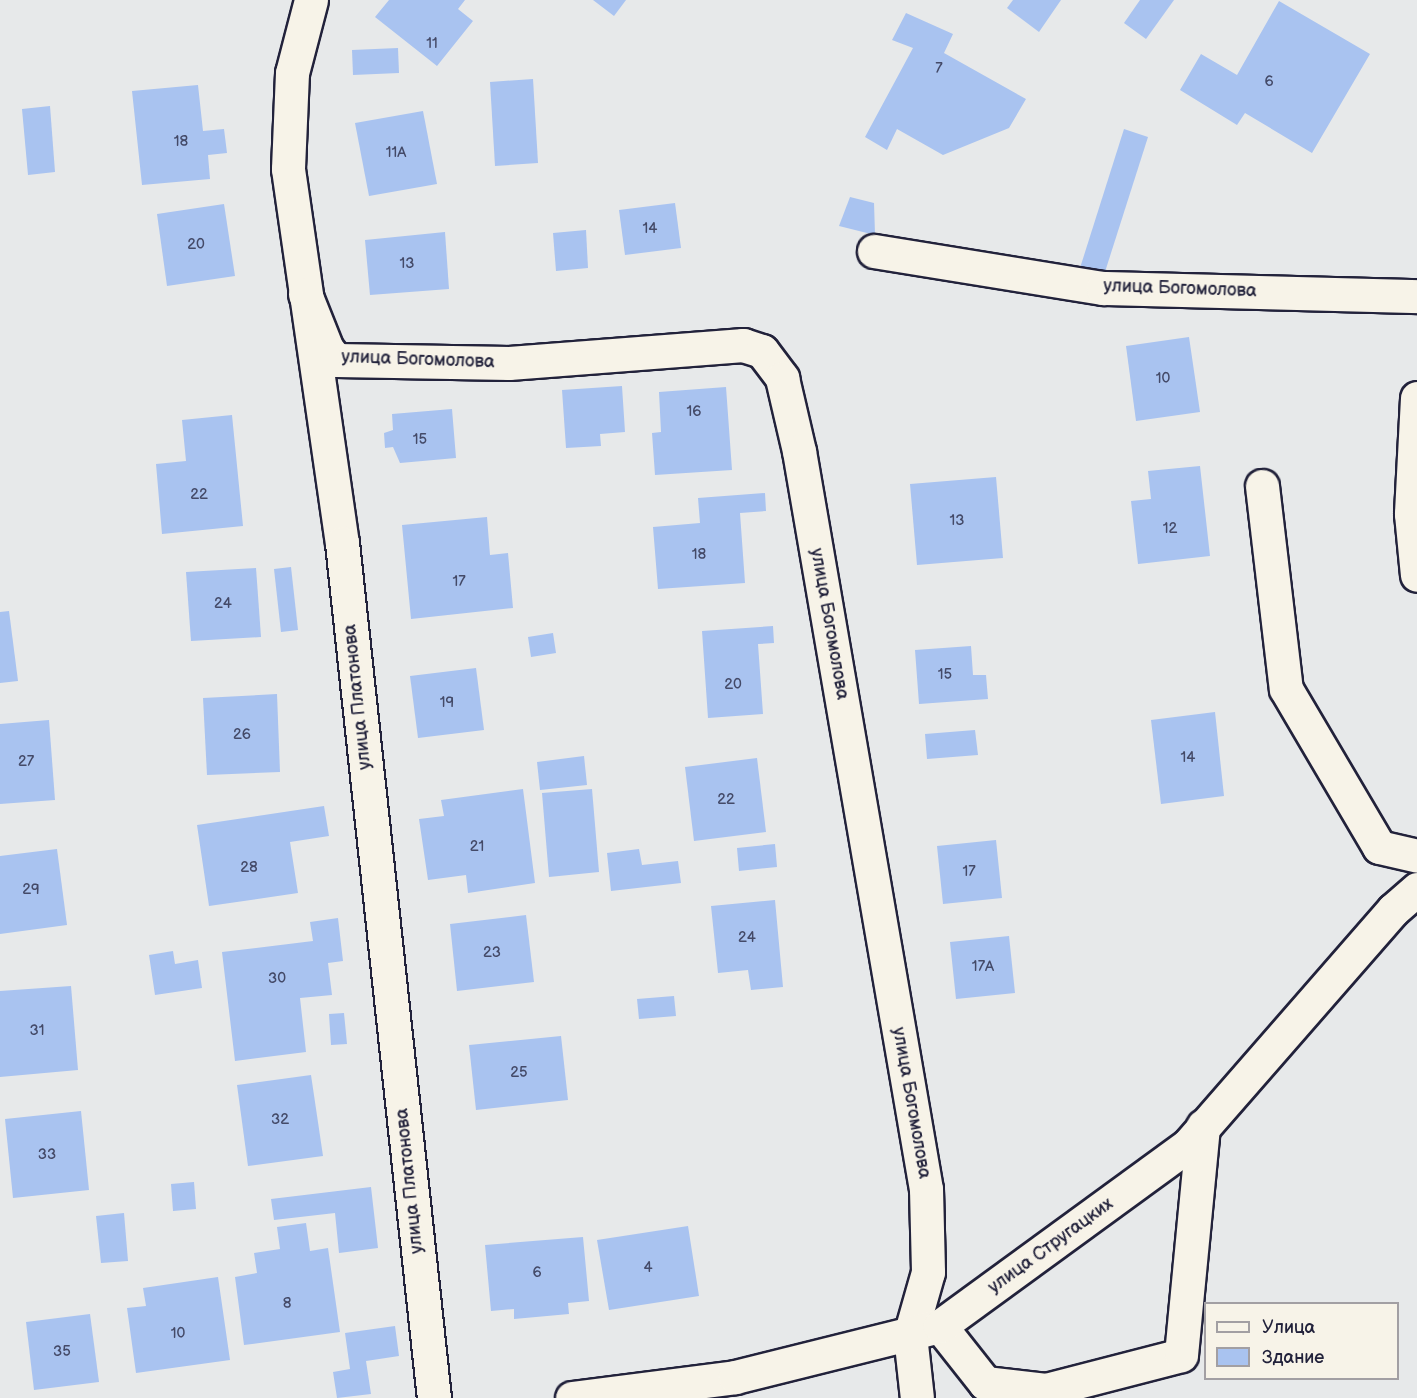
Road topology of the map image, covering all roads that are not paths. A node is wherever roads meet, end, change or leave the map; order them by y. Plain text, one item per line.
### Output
1 (311, 0) edge
2 (874, 251) dead end
3 (305, 294) junction
4 (1417, 296) edge
5 (359, 360) junction
6 (1417, 398) edge
7 (333, 486) junction
8 (1262, 486) dead end
9 (1417, 575) edge
10 (1417, 855) edge
11 (1417, 889) edge
12 (1203, 1126) junction
13 (925, 1331) junction
14 (434, 1398) edge
15 (572, 1398) edge
16 (917, 1398) edge

1 - 3 street, улица Платонова
2 - 4 street, улица Богомолова
3 - 5 street, улица Богомолова
3 - 7 street, улица Платонова
5 - 7 street
5 - 13 street, улица Богомолова
6 - 9 street
7 - 14 street, улица Платонова
8 - 10 street
11 - 12 street, улица Стругацких
12 - 13 street, улица Стругацких
12 - 13 street
13 - 15 street, улица Стругацких
13 - 16 street, улица Богомолова

